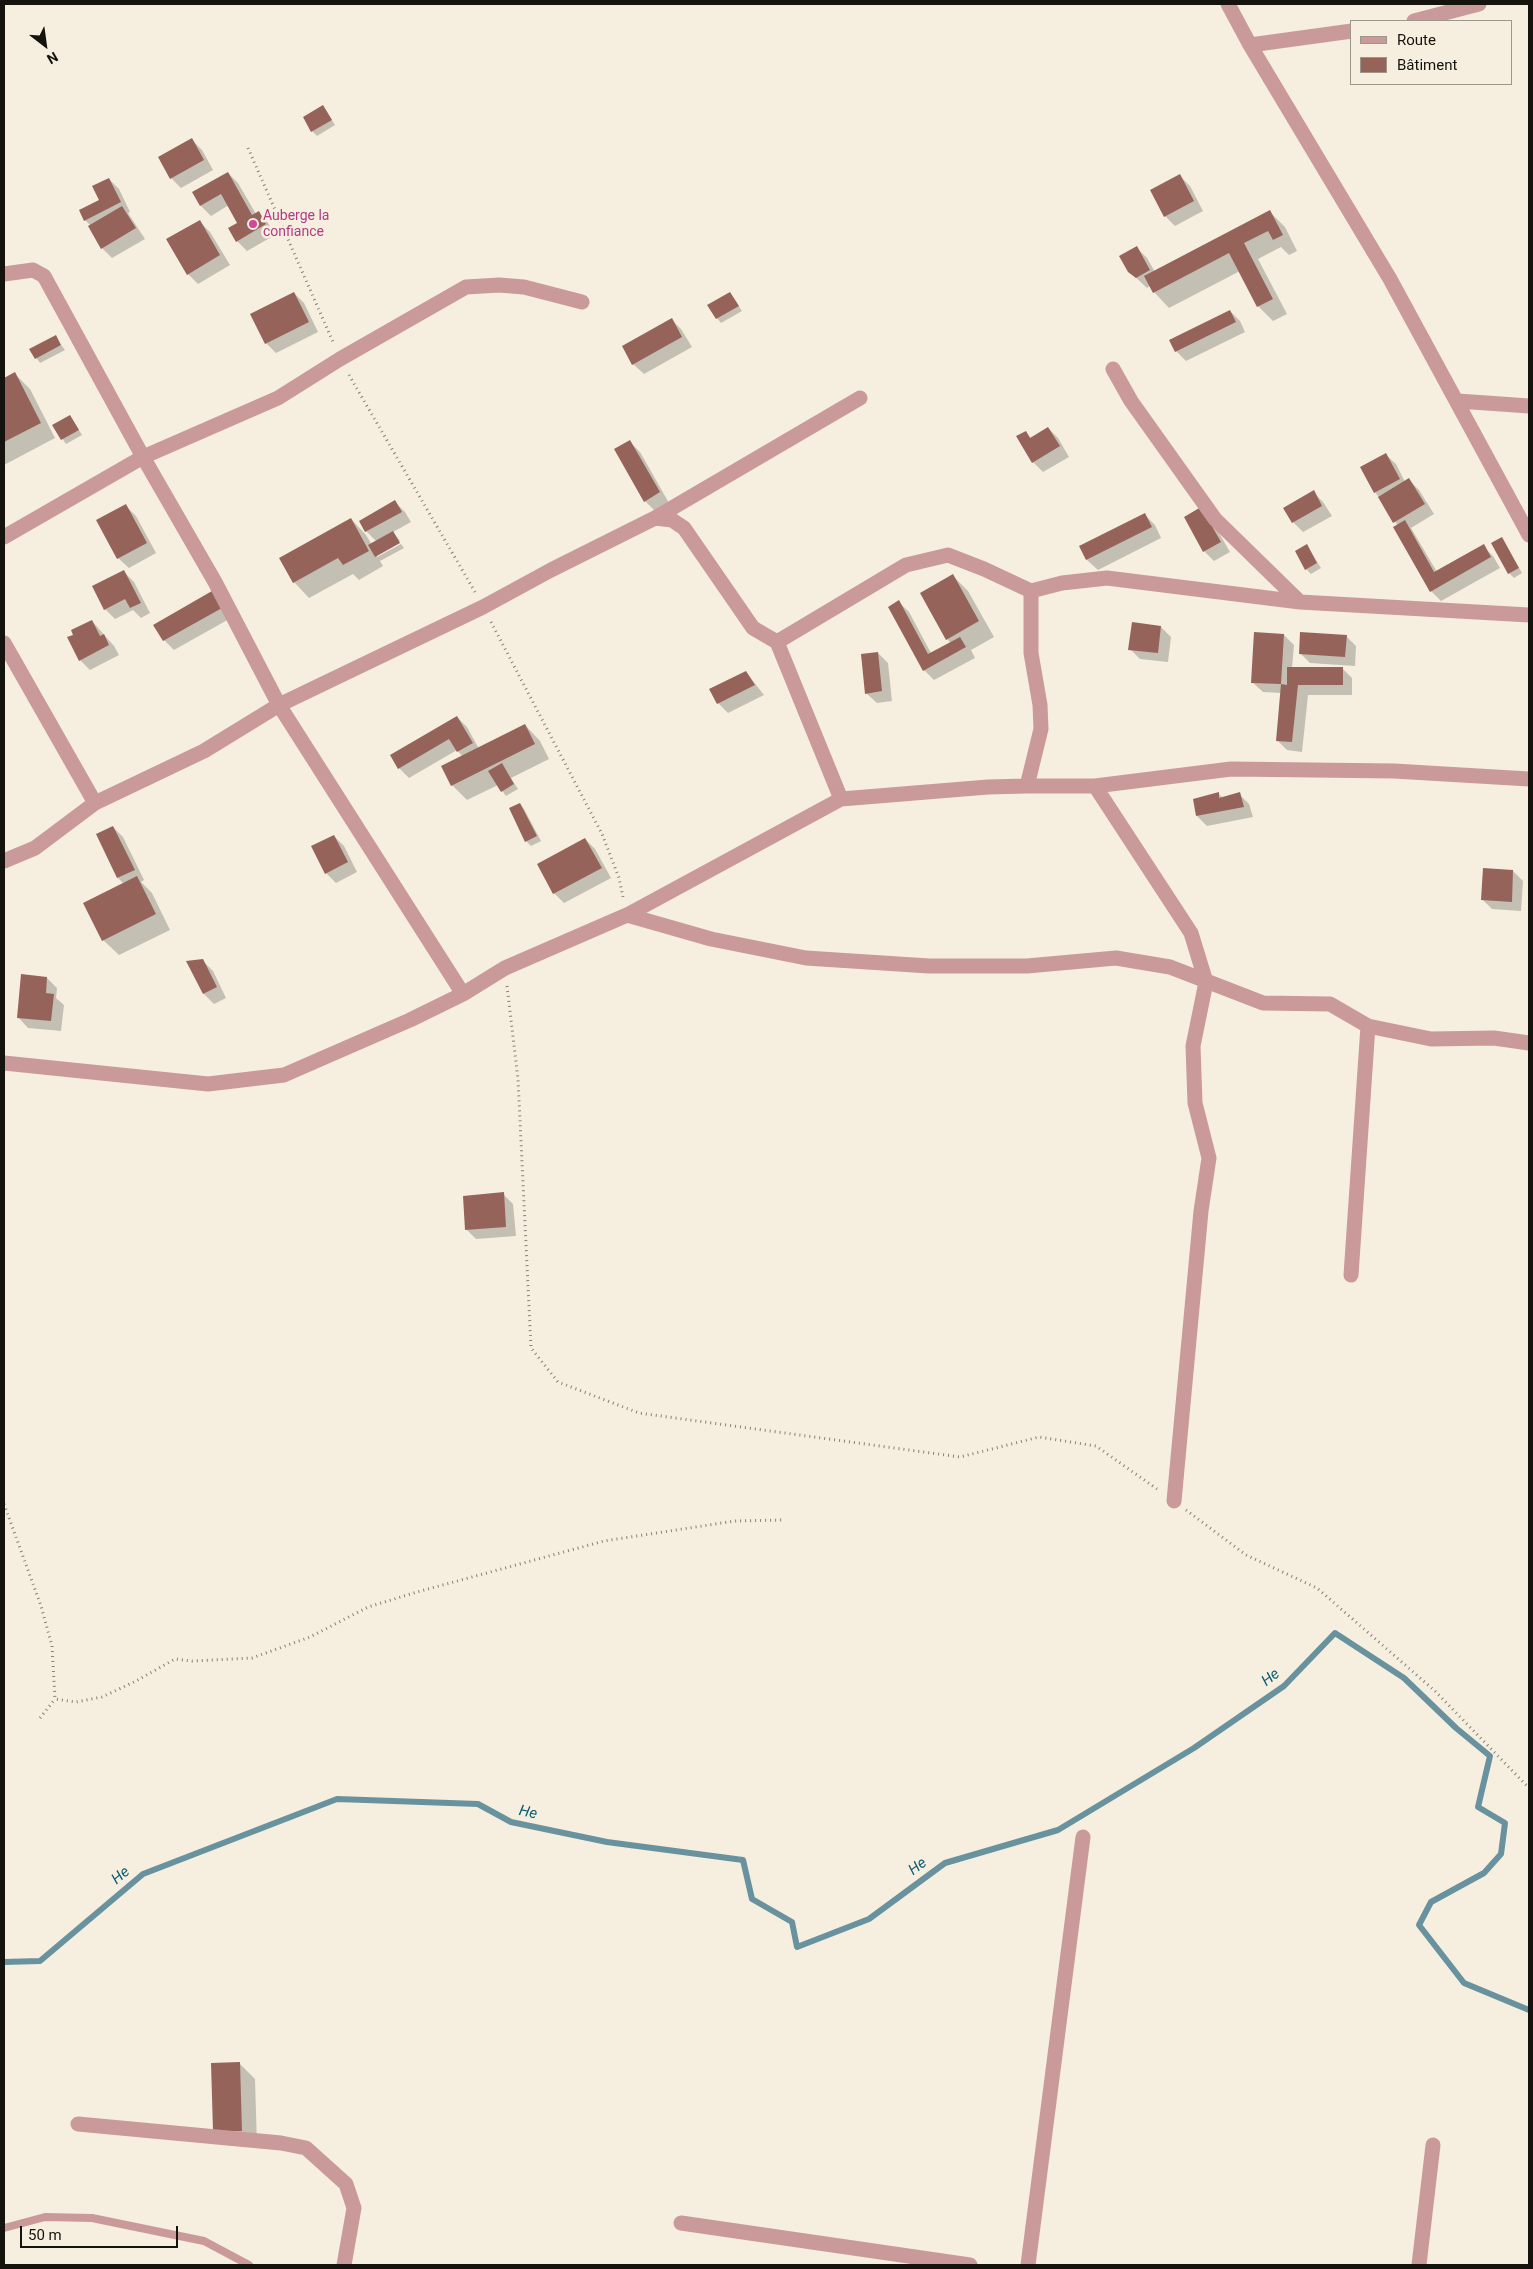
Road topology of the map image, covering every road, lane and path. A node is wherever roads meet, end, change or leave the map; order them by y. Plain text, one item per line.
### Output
1 (1228, 4) edge
2 (1479, 4) edge
3 (1418, 20) edge
4 (1350, 31) edge
5 (1250, 45) junction
6 (248, 148) dead end
7 (4, 274) edge
8 (582, 302) dead end
9 (340, 359) junction
10 (1113, 369) dead end
11 (860, 398) dead end
12 (1458, 401) junction
13 (1529, 406) edge
14 (143, 458) junction
15 (655, 518) junction
16 (1529, 535) edge
17 (4, 538) edge
18 (1030, 592) junction
19 (1300, 602) junction
20 (483, 607) junction
21 (1529, 614) edge
22 (4, 642) edge
23 (777, 642) junction
24 (279, 705) junction
25 (1529, 779) edge
26 (1027, 786) junction
27 (1095, 786) junction
28 (841, 799) junction
29 (95, 802) junction
30 (4, 861) edge
31 (627, 915) junction
32 (505, 968) junction
33 (1206, 982) junction
34 (463, 994) junction
35 (1368, 1026) junction
36 (1529, 1043) edge
37 (4, 1063) edge
38 (1351, 1275) dead end
39 (1174, 1501) junction
40 (4, 1504) edge
41 (782, 1520) dead end
42 (55, 1699) junction
43 (40, 1718) dead end
44 (1529, 1788) edge
45 (1083, 1837) dead end
46 (78, 2124) dead end
47 (1433, 2145) dead end
48 (680, 2223) dead end
49 (4, 2228) edge
50 (249, 2265) edge
51 (344, 2265) edge
52 (970, 2265) edge
53 (1028, 2265) edge
54 (1419, 2265) edge

1 - 5 street
2 - 3 street
4 - 5 street
5 - 12 street
6 - 9 path
7 - 14 street
8 - 9 street
9 - 14 street
9 - 20 path
10 - 19 street
11 - 15 street
12 - 13 street
12 - 16 street
14 - 17 street
14 - 24 street
15 - 20 street
15 - 23 street
18 - 19 street
18 - 23 street
18 - 26 street
19 - 21 street
20 - 24 street
20 - 31 path
22 - 29 street
23 - 28 street
24 - 29 street
24 - 34 street
25 - 27 street
26 - 27 street
26 - 28 street
27 - 33 street
28 - 31 street
29 - 30 street
31 - 32 street
31 - 33 street
32 - 34 street
32 - 39 path
33 - 35 street
33 - 39 street
34 - 37 street
35 - 36 street
35 - 38 street
39 - 44 path
40 - 42 path
41 - 42 path
42 - 43 path
45 - 53 street
46 - 51 street
47 - 54 street
48 - 52 street
49 - 50 lane

